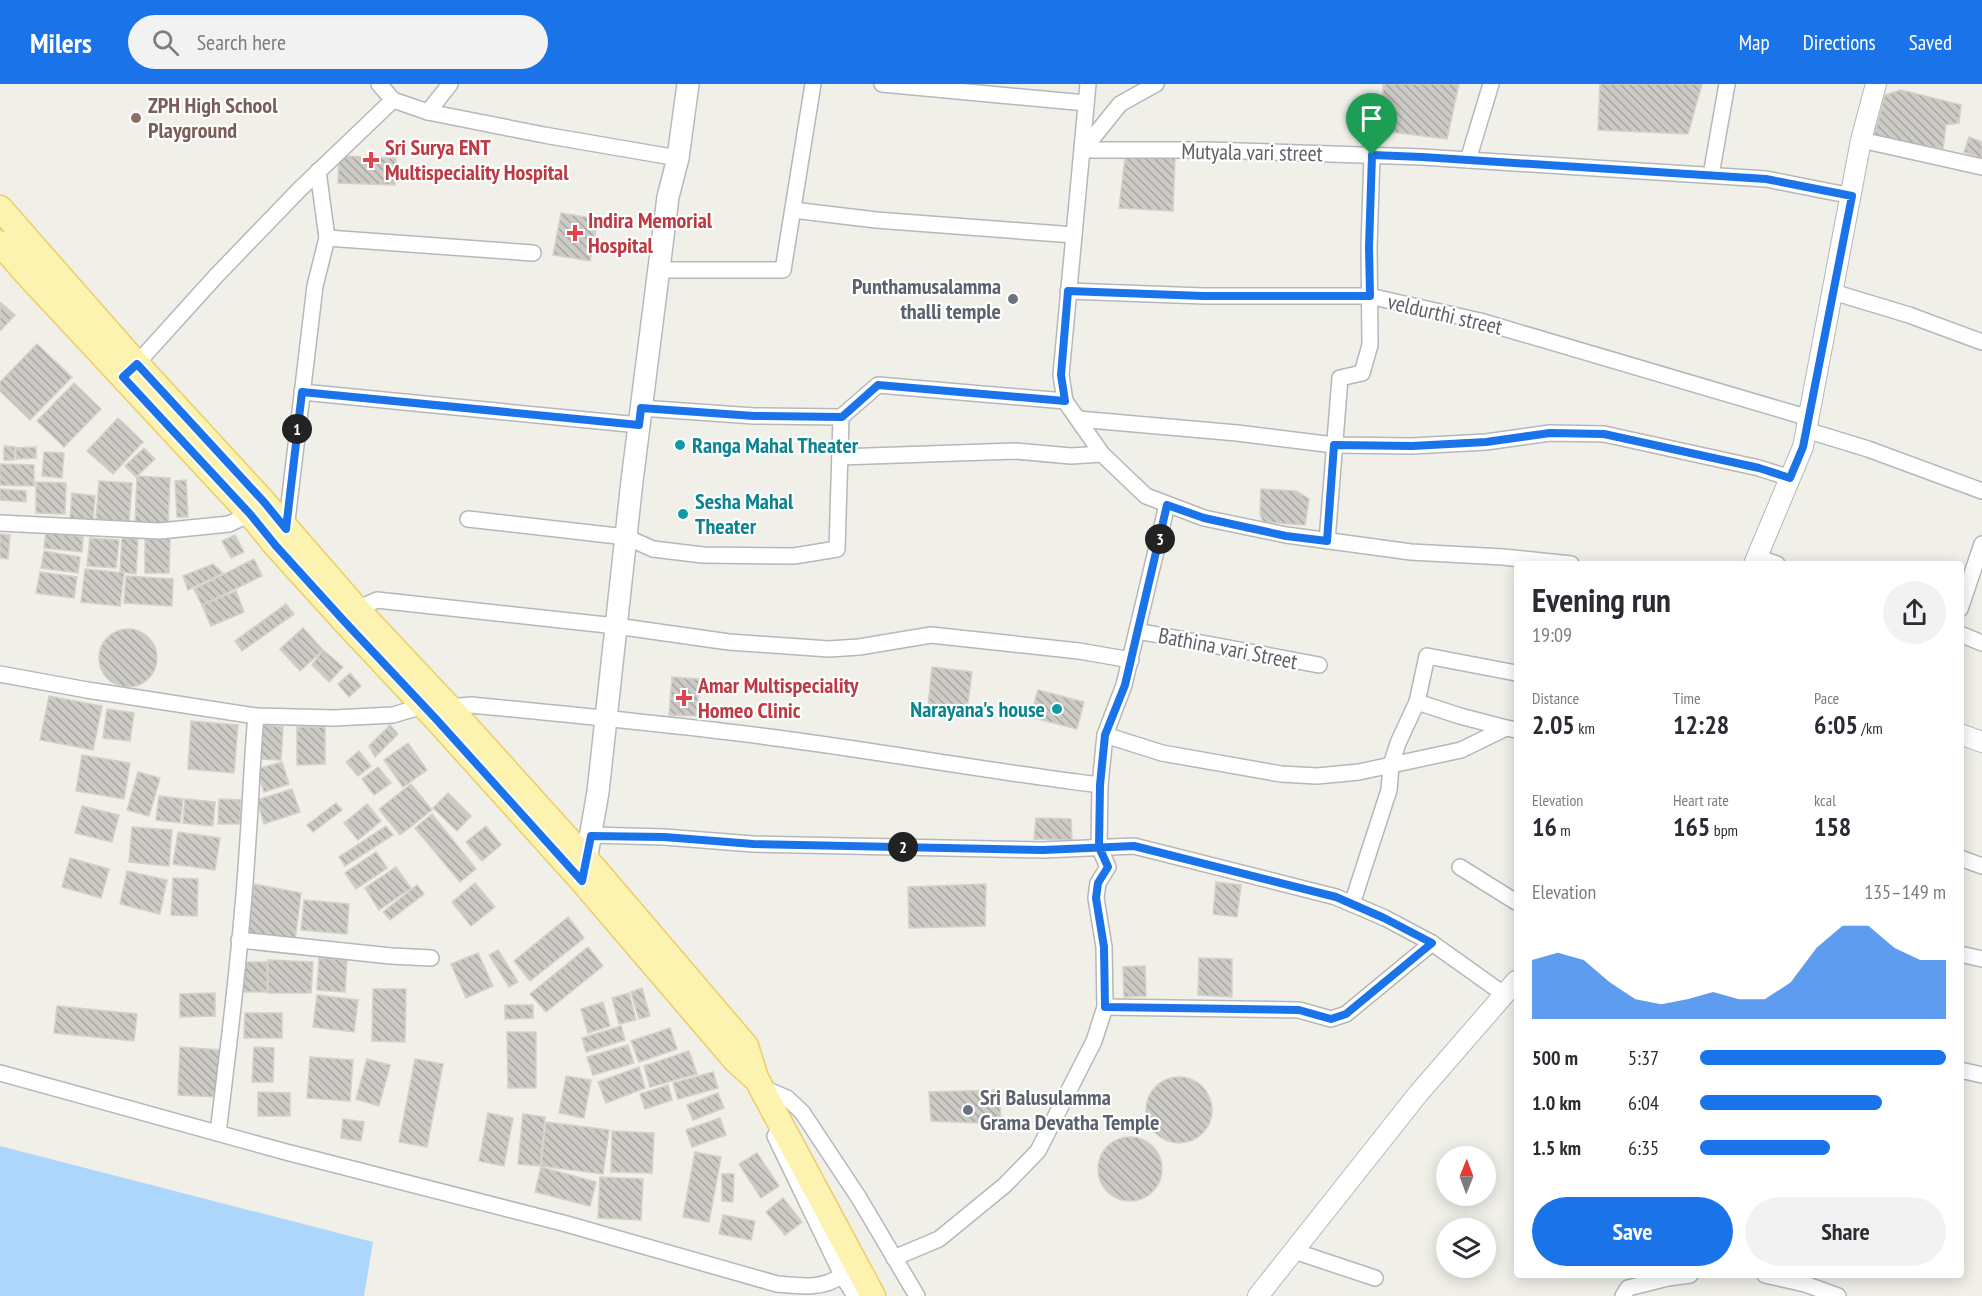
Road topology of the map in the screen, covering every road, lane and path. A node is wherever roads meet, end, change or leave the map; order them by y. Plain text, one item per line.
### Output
1 (379, 84) edge
2 (450, 84) edge
3 (688, 84) edge
4 (813, 84) edge
5 (882, 84) edge
6 (1088, 84) edge
7 (1156, 84) edge
8 (1491, 84) edge
9 (1727, 84) edge
10 (1876, 84) edge
11 (393, 100) junction
12 (1086, 103) junction
13 (428, 112) junction
14 (1861, 140) junction
15 (1083, 150) junction
16 (1372, 155) junction
17 (678, 158) junction
18 (1468, 160) junction
19 (1982, 166) edge
20 (318, 171) junction
21 (1711, 175) junction
22 (1852, 196) junction
23 (0, 208) edge
24 (793, 210) junction
25 (1074, 235) junction
26 (327, 238) junction
27 (0, 243) edge
28 (533, 253) dead end
29 (659, 270) junction
30 (1068, 291) junction
31 (1833, 292) junction
32 (1370, 296) junction
33 (1982, 342) edge
34 (130, 371) junction
35 (302, 392) junction
36 (1065, 401) junction
37 (640, 417) junction
38 (842, 417) junction
39 (1078, 420) junction
40 (1807, 424) junction
41 (1334, 445) junction
42 (1102, 454) junction
43 (840, 457) junction
44 (1790, 478) junction
45 (1982, 491) edge
46 (1167, 505) junction
47 (250, 514) junction
48 (468, 519) dead end
49 (0, 523) edge
50 (286, 529) junction
51 (626, 537) junction
52 (1327, 541) junction
53 (1982, 544) edge
54 (1756, 560) edge
55 (1542, 561) edge
56 (1964, 597) edge
57 (357, 609) junction
58 (616, 626) junction
59 (1137, 631) junction
60 (1964, 636) edge
61 (1982, 643) edge
62 (1131, 660) junction
63 (1319, 665) dead end
64 (1514, 673) edge
65 (0, 674) edge
66 (1418, 702) junction
67 (423, 706) junction
68 (449, 707) junction
69 (256, 716) junction
70 (606, 718) junction
71 (1511, 729) edge
72 (1105, 735) junction
73 (1964, 735) edge
74 (1982, 742) edge
75 (1391, 765) junction
76 (1100, 785) junction
77 (591, 836) junction
78 (1099, 847) junction
79 (1964, 859) edge
80 (1982, 866) edge
81 (1460, 867) dead end
82 (584, 870) junction
83 (1514, 901) edge
84 (1352, 904) junction
85 (239, 940) junction
86 (1432, 943) junction
87 (1964, 955) edge
88 (431, 958) dead end
89 (1982, 959) edge
90 (1511, 988) edge
91 (1105, 1007) junction
92 (1964, 1071) edge
93 (0, 1073) edge
94 (1982, 1075) edge
95 (760, 1084) junction
96 (218, 1133) junction
97 (1294, 1251) junction
98 (894, 1258) junction
99 (1375, 1278) dead end
100 (1668, 1278) edge
101 (1778, 1278) edge
102 (837, 1279) junction
103 (1627, 1289) edge
104 (824, 1296) edge
105 (855, 1296) edge
106 (873, 1296) edge
107 (916, 1296) edge
108 (1259, 1296) edge
109 (1838, 1296) edge

1 - 11 street
2 - 13 street
3 - 17 main road
4 - 24 street
5 - 12 street
6 - 12 street
7 - 15 street
8 - 18 street
9 - 21 street
10 - 14 street
11 - 13 street
11 - 20 street
12 - 15 street
13 - 17 street
14 - 19 street
14 - 22 street
15 - 16 street, Mutyala vari street
15 - 25 street
16 - 18 street, Mutyala vari street
16 - 32 street
17 - 29 main road
18 - 21 street, Mutyala vari street
20 - 26 street
20 - 34 street
21 - 22 street, Mutyala vari street
22 - 31 street
23 - 34 main road
24 - 25 street
24 - 29 street
25 - 30 street
26 - 28 street
26 - 35 street
27 - 34 main road
29 - 37 main road
30 - 32 street, veldurthi street
30 - 36 street
31 - 33 street
31 - 40 street
32 - 40 street, veldurthi street
32 - 41 street
34 - 47 main road
34 - 50 main road
35 - 37 street
35 - 50 street
36 - 38 street
36 - 39 street
37 - 38 street
37 - 51 main road
38 - 43 street
39 - 41 street
39 - 42 street
40 - 44 street
40 - 45 street, veldurthi street
41 - 44 street
41 - 52 street
42 - 43 street
42 - 46 street
43 - 51 street
44 - 54 street
46 - 52 street
46 - 59 street
47 - 49 street
47 - 67 main road
48 - 51 street
50 - 57 main road
51 - 58 main road
52 - 55 street
53 - 56 street
57 - 58 street
57 - 68 main road
58 - 62 street
58 - 70 main road
59 - 62 street
59 - 63 street, Bathina vari Street
60 - 61 street
62 - 72 street
64 - 66 street
65 - 69 street
66 - 71 street
66 - 75 street
67 - 69 street
67 - 82 main road
68 - 70 street
68 - 82 main road
69 - 85 street
70 - 76 street
70 - 77 main road
71 - 75 street
72 - 75 street
72 - 76 street
73 - 74 street
75 - 84 street
76 - 78 street
77 - 78 street
77 - 82 main road
78 - 84 street
78 - 91 street
79 - 80 street
81 - 83 street
82 - 95 main road
84 - 86 street
85 - 88 street
85 - 96 street
86 - 90 street
86 - 91 street
87 - 89 street
90 - 97 street
91 - 98 street
92 - 94 street
93 - 96 street
95 - 98 street
95 - 102 street
95 - 106 main road
96 - 102 street
97 - 99 street
97 - 108 street
98 - 107 street
100 - 103 street
101 - 109 street
102 - 104 street
102 - 105 street

